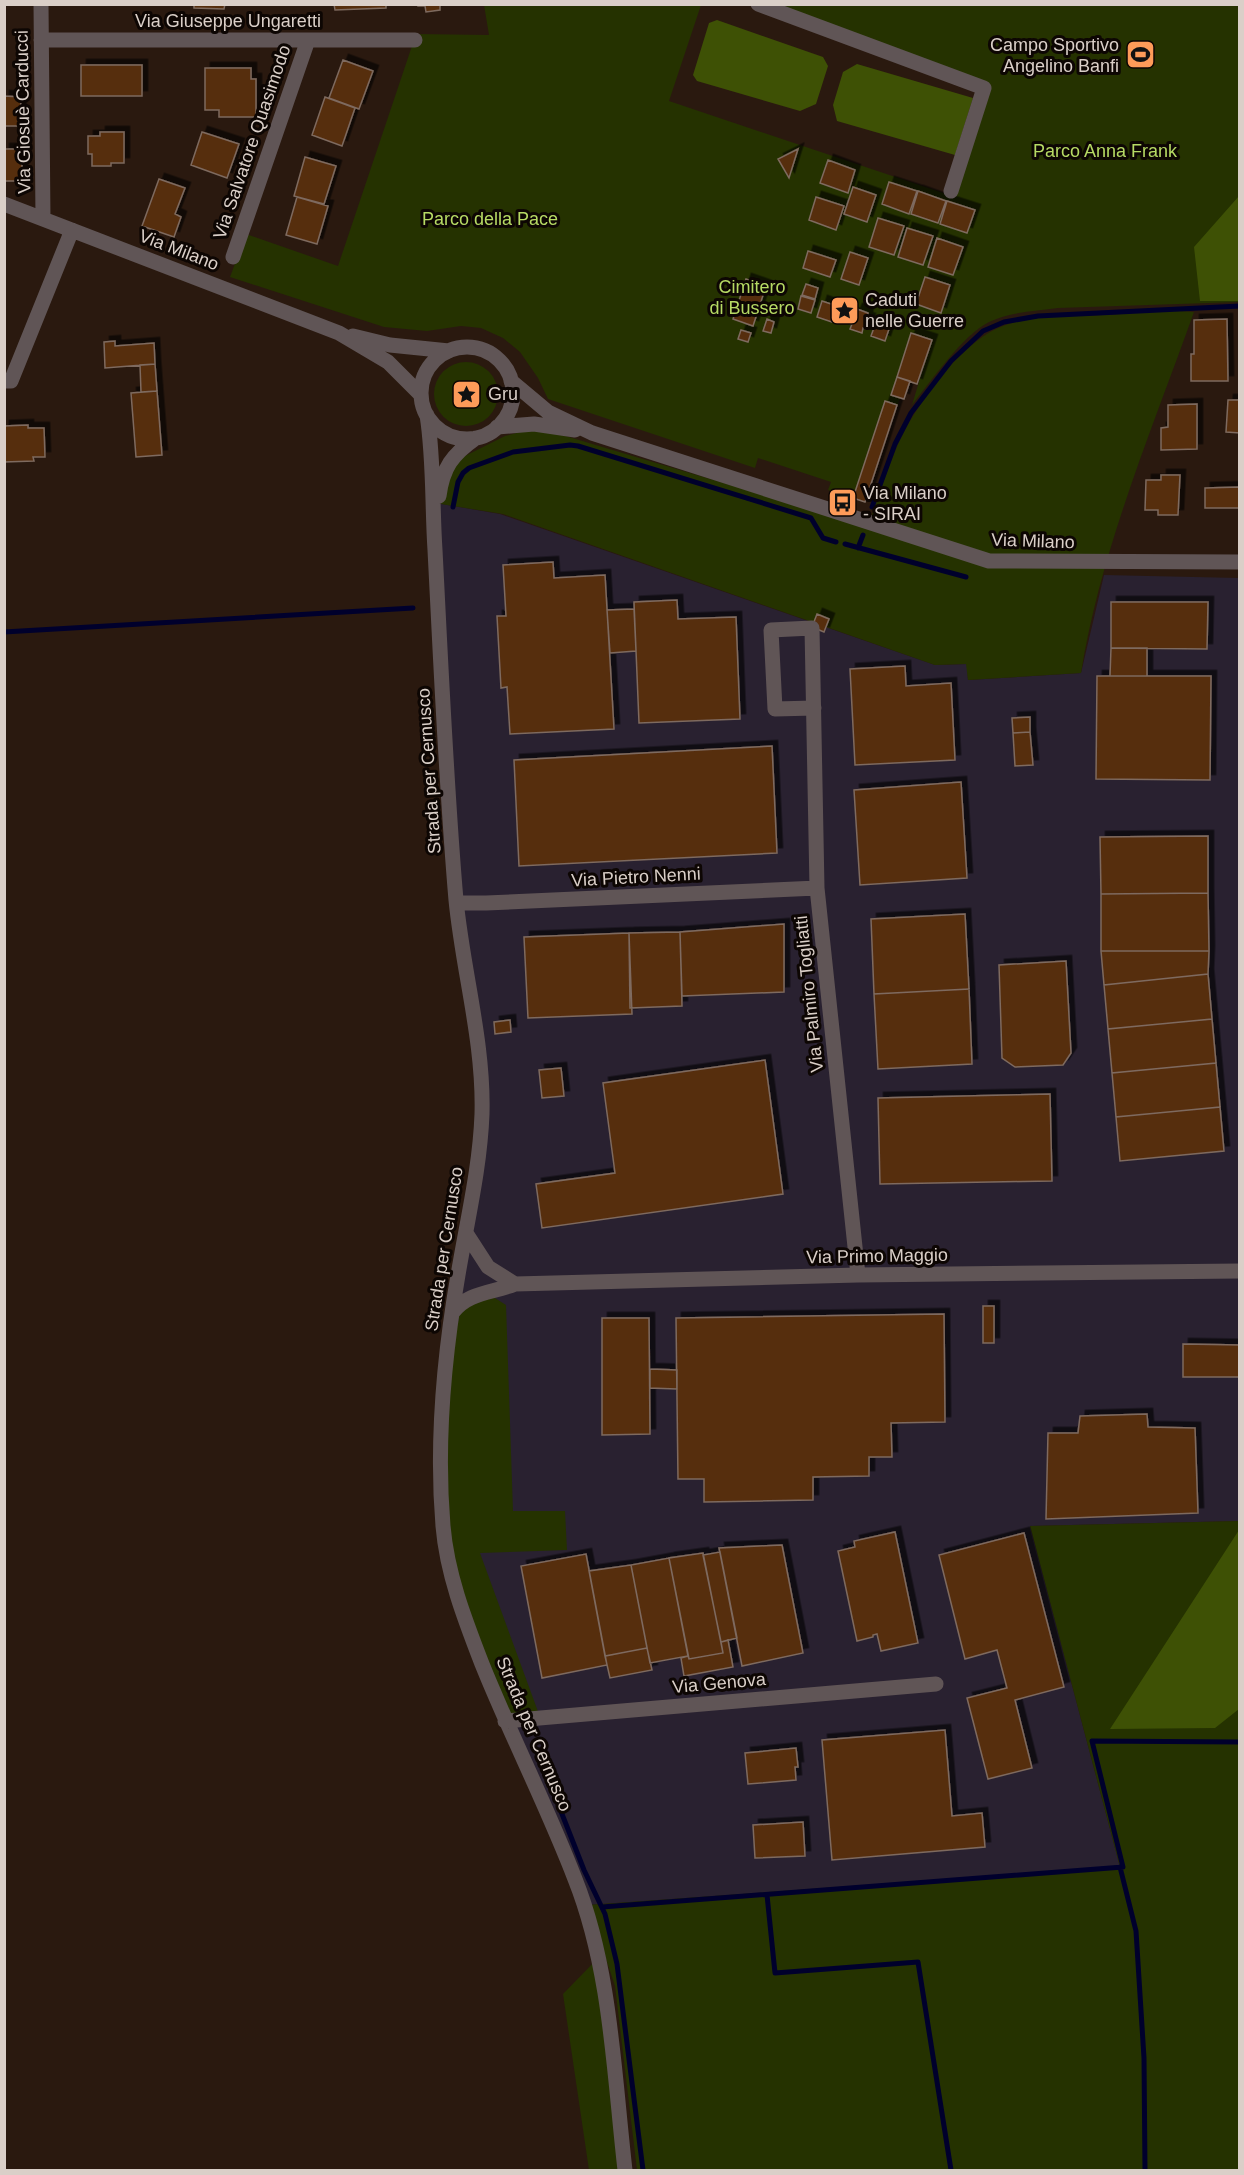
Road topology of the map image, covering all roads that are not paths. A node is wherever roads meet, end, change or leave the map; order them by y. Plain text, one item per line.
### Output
1 (41, 4) edge
2 (758, 4) edge
3 (41, 40) junction
4 (308, 40) junction
5 (415, 40) dead end
6 (951, 191) dead end
7 (4, 204) edge
8 (43, 219) junction
9 (72, 230) junction
10 (233, 257) dead end
11 (339, 333) junction
12 (449, 351) junction
13 (4, 381) edge
14 (511, 381) junction
15 (422, 395) junction
16 (427, 415) junction
17 (497, 428) junction
18 (592, 433) junction
19 (476, 438) junction
20 (434, 525) junction
21 (1239, 562) edge
22 (814, 708) junction
23 (817, 888) junction
24 (457, 903) junction
25 (466, 1233) junction
26 (488, 1267) junction
27 (1239, 1271) edge
28 (458, 1275) junction
29 (858, 1275) junction
30 (515, 1284) junction
31 (490, 1292) junction
32 (453, 1311) junction
33 (936, 1684) dead end
34 (505, 1721) junction
35 (625, 2170) edge

1 - 3 street, Via Giosuè Carducci
2 - 6 street
3 - 4 street, Via Giuseppe Ungaretti
3 - 8 street, Via Giosuè Carducci
4 - 5 street, Via Giuseppe Ungaretti
4 - 10 street, Via Salvatore Quasimodo
7 - 8 street, Via Milano
8 - 9 street, Via Milano
9 - 11 street, Via Milano
9 - 13 street
11 - 12 street, Via Milano
11 - 15 street, Via Milano
12 - 14 street, Via Milano
12 - 15 street
14 - 17 street
14 - 18 street, Via Milano
15 - 16 street
16 - 19 street
16 - 20 street, Strada per Cernusco
17 - 18 street, Via Milano
17 - 19 street, Via Milano
18 - 21 street, Via Milano
19 - 20 street, Strada per Cernusco
20 - 24 street, Strada per Cernusco
22 - 22 street, Via Palmiro Togliatti
22 - 23 street, Via Palmiro Togliatti
23 - 24 street, Via Pietro Nenni
23 - 29 street, Via Palmiro Togliatti
24 - 25 street, Strada per Cernusco
25 - 26 street
25 - 28 street, Strada per Cernusco
26 - 28 street
26 - 30 street
27 - 29 street, Via Primo Maggio
28 - 31 street
28 - 32 street, Strada per Cernusco
29 - 30 street, Via Primo Maggio
30 - 31 street, Via Primo Maggio
31 - 32 street, Via Primo Maggio
32 - 34 street, Strada per Cernusco
33 - 34 street, Via Genova
34 - 35 street, Strada per Cernusco

